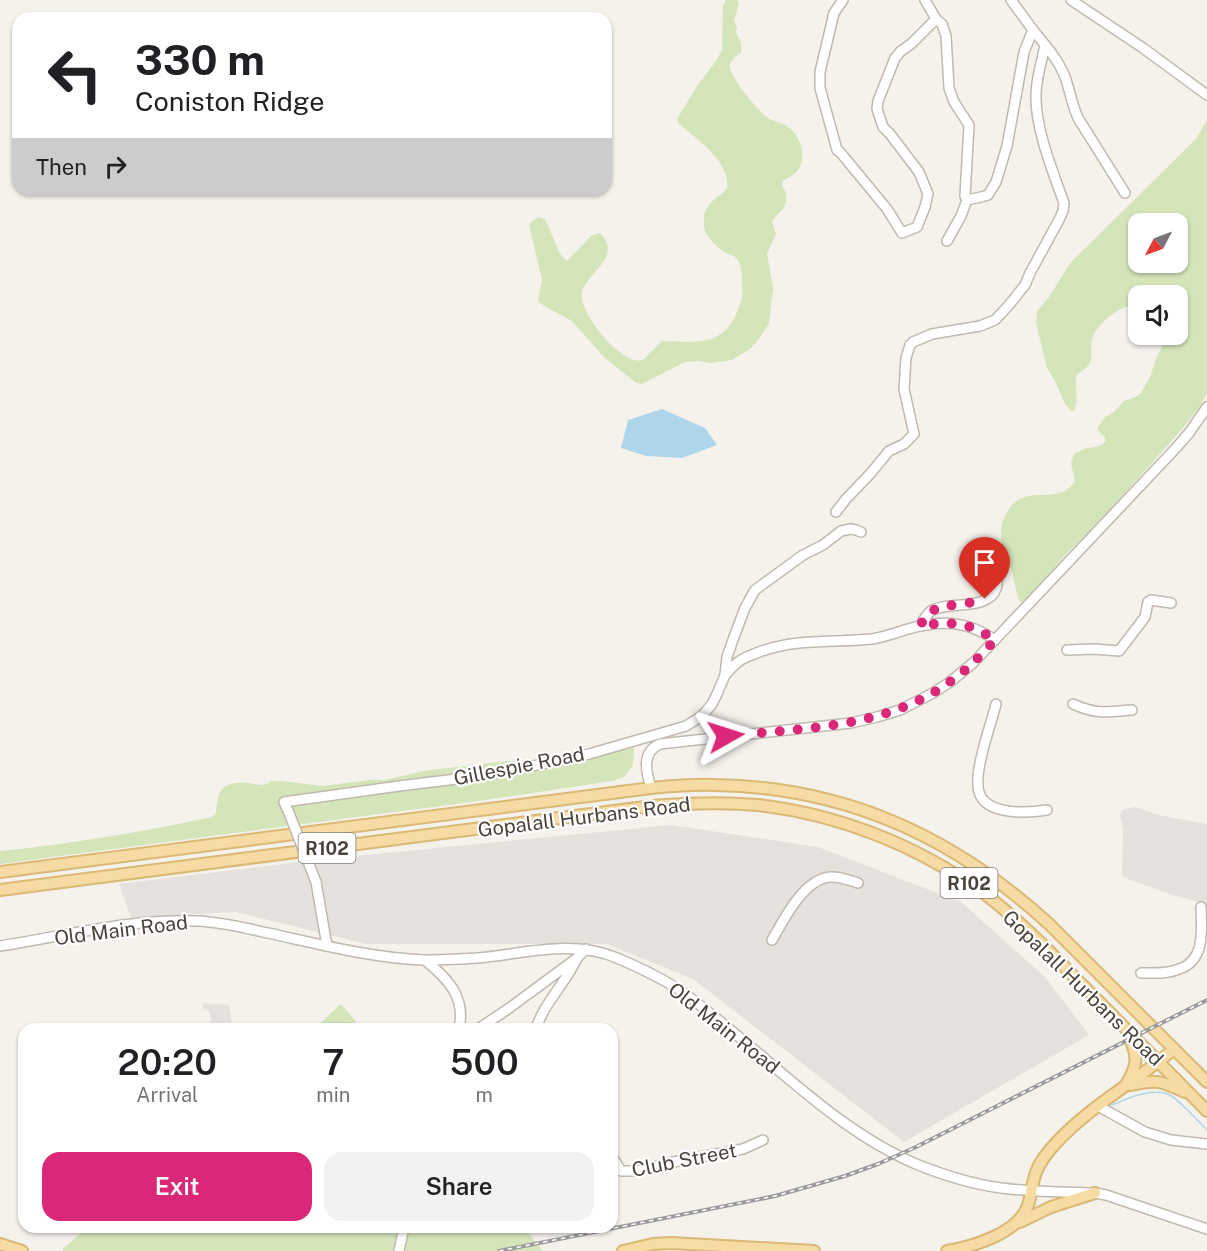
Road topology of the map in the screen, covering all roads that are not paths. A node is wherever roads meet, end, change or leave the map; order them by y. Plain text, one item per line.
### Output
1 (843, 0) edge
2 (925, 0) edge
3 (1011, 0) edge
4 (1071, 0) edge
5 (936, 19) junction
6 (1033, 30) junction
7 (1045, 45) junction
8 (1207, 95) edge
9 (1125, 193) dead end
10 (968, 200) junction
11 (947, 241) dead end
12 (1207, 407) edge
13 (836, 512) dead end
14 (861, 532) dead end
15 (990, 552) dead end
16 (1171, 603) dead end
17 (920, 626) junction
18 (995, 640) junction
19 (1067, 650) dead end
20 (727, 657) junction
21 (738, 662) junction
22 (725, 675) junction
23 (996, 704) dead end
24 (1073, 704) dead end
25 (1132, 710) dead end
26 (651, 788) junction
27 (677, 804) junction
28 (641, 808) junction
29 (1047, 810) dead end
30 (0, 872) edge
31 (858, 883) dead end
32 (0, 890) edge
33 (1202, 907) dead end
34 (772, 940) dead end
35 (0, 946) edge
36 (327, 946) junction
37 (586, 949) junction
38 (577, 958) junction
39 (425, 960) junction
40 (1141, 974) dead end
41 (460, 1023) edge
42 (487, 1023) edge
43 (539, 1023) edge
44 (1126, 1030) junction
45 (1174, 1049) junction
46 (1159, 1062) junction
47 (1207, 1082) edge
48 (1125, 1086) junction
49 (1192, 1096) junction
50 (1098, 1106) junction
51 (1207, 1111) edge
52 (763, 1140) dead end
53 (1207, 1144) edge
54 (618, 1166) edge
55 (1032, 1191) junction
56 (1095, 1193) junction
57 (1017, 1223) junction
58 (1207, 1228) edge
59 (403, 1233) edge
60 (0, 1244) edge
61 (22, 1251) edge
62 (399, 1251) edge
63 (622, 1251) edge
64 (814, 1251) edge
65 (948, 1251) edge

1 - 5 street
2 - 5 street
3 - 6 street
4 - 8 street
5 - 10 street
6 - 7 street
6 - 10 street
7 - 9 street
7 - 13 street
10 - 11 street
12 - 18 street
14 - 20 street
15 - 17 street
16 - 19 street
17 - 18 street
17 - 21 street
18 - 26 street
20 - 21 street
20 - 22 street
21 - 22 street
22 - 36 street, Gillespie Road, bridge
23 - 29 street
24 - 25 street
26 - 27 main road
26 - 28 main road
26 - 30 main road, Gopalall Hurbans Road / R102
26 - 45 main road, Gopalall Hurbans Road / R102
27 - 28 main road, Gopalall Hurbans Road / R102
27 - 44 main road, Gopalall Hurbans Road / R102
28 - 32 main road, Gopalall Hurbans Road / R102
31 - 34 street
33 - 40 street
35 - 36 street, Old Main Road
36 - 39 street, Old Main Road
37 - 38 street
37 - 39 street, Old Main Road
37 - 55 street, Old Main Road
38 - 42 street
38 - 43 street
39 - 41 street
44 - 46 main road, Gopalall Hurbans Road / R102
44 - 48 main road
45 - 46 main road
45 - 47 main road, Gopalall Hurbans Road / R102
46 - 48 main road
46 - 49 main road, Gopalall Hurbans Road / R102
48 - 49 main road
48 - 50 main road
49 - 51 main road, Gopalall Hurbans Road / R102
50 - 53 street
50 - 55 main road
52 - 54 street, Club Street
55 - 56 street, Old Main Road
55 - 57 main road
56 - 57 main road
56 - 58 street, Old Main Road
57 - 65 main road
59 - 62 street
60 - 61 main road
63 - 64 main road

